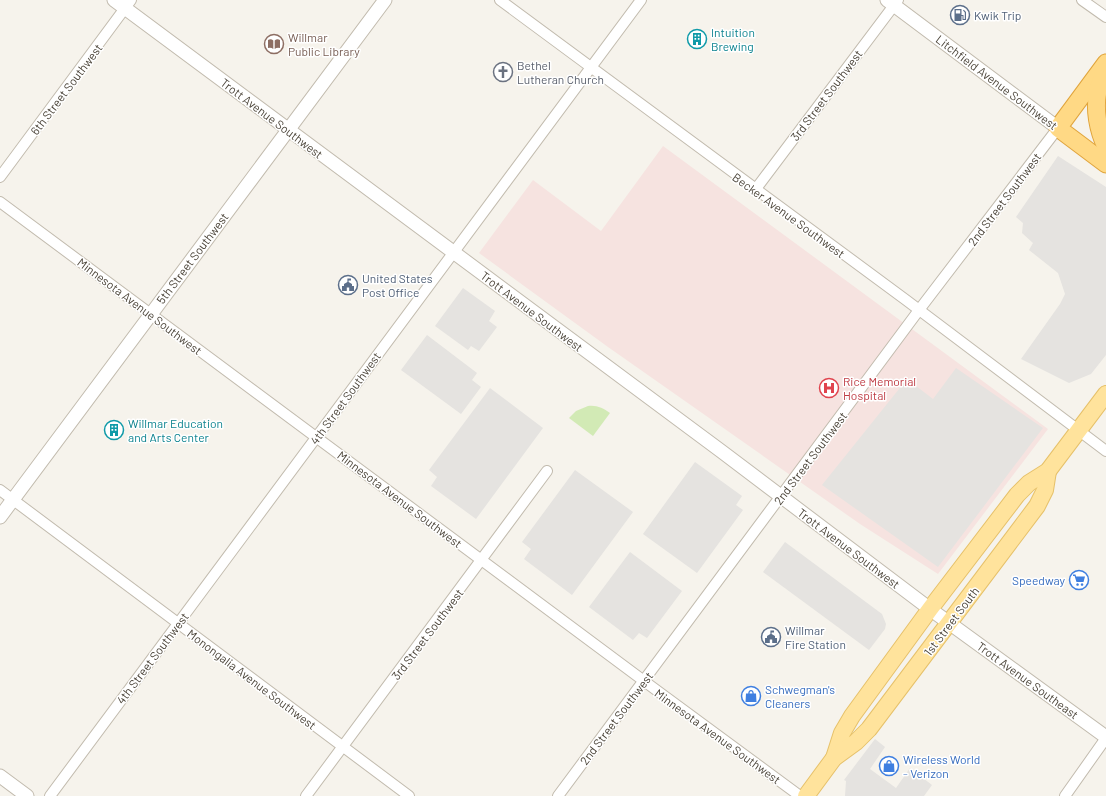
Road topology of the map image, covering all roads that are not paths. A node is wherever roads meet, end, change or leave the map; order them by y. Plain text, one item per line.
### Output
1 (114, 0) edge
2 (385, 0) edge
3 (500, 0) edge
4 (641, 0) edge
5 (1082, 0) edge
6 (893, 2) edge
7 (128, 4) edge
8 (1106, 18) edge
9 (1106, 63) edge
10 (591, 68) junction
11 (1106, 69) edge
12 (1058, 128) junction
13 (288, 130) junction
14 (1106, 147) edge
15 (1106, 164) edge
16 (0, 178) edge
17 (755, 190) junction
18 (0, 202) edge
19 (453, 252) junction
20 (919, 310) junction
21 (151, 314) junction
22 (1106, 394) edge
23 (1078, 430) junction
24 (316, 437) junction
25 (1106, 451) edge
26 (1048, 471) junction
27 (547, 472) dead end
28 (0, 490) edge
29 (782, 496) junction
30 (13, 500) junction
31 (0, 517) edge
32 (482, 560) junction
33 (930, 609) junction
34 (178, 623) junction
35 (949, 623) junction
36 (644, 681) junction
37 (1106, 737) edge
38 (342, 747) junction
39 (834, 758) junction
40 (0, 776) edge
41 (27, 796) edge
42 (50, 796) edge
43 (306, 796) edge
44 (409, 796) edge
45 (558, 796) edge
46 (800, 796) edge
47 (806, 796) edge
48 (1065, 796) edge

1 - 7 street, Trott Avenue Southwest
2 - 13 street, 5th Street Southwest
3 - 10 street, Becker Avenue Southwest
4 - 10 street, 4th Street Southwest
5 - 8 street
6 - 12 street, Litchfield Avenue Southwest
6 - 17 street, 3rd Street Southwest
7 - 13 street, Trott Avenue Southwest
7 - 16 street, 6th Street Southwest
9 - 12 highway, 2nd Street Southwest
10 - 17 street, Becker Avenue Southwest
10 - 19 street, 4th Street Southwest
11 - 14 highway
12 - 15 highway, Litchfield Avenue Southwest
12 - 20 street, 2nd Street Southwest
13 - 19 street, Trott Avenue Southwest
13 - 21 street, 5th Street Southwest
17 - 20 street, Becker Avenue Southwest
18 - 21 street, Minnesota Avenue Southwest
19 - 24 street, 4th Street Southwest
19 - 29 street, Trott Avenue Southwest
20 - 23 street, Becker Avenue Southwest
20 - 29 street, 2nd Street Southwest
21 - 24 street, Minnesota Avenue Southwest
21 - 30 street, 5th Street Southwest
22 - 23 main road, 1st Street South
23 - 25 street, Becker Avenue Southwest
23 - 26 main road, 1st Street South
24 - 32 street, Minnesota Avenue Southwest
24 - 34 street, 4th Street Southwest
26 - 33 main road, 1st Street South
26 - 35 main road, 1st Street South
27 - 32 street, 3rd Street Southwest
28 - 30 street, Monongalia Avenue Southwest
29 - 33 street, Trott Avenue Southwest
29 - 36 street, 2nd Street Southwest
30 - 31 street, 5th Street Southwest
30 - 34 street, Monongalia Avenue Southwest
32 - 36 street, Minnesota Avenue Southwest
32 - 38 street, 3rd Street Southwest
33 - 35 street, Trott Avenue Southwest
33 - 39 main road, 1st Street South
34 - 38 street, Monongalia Avenue Southwest
34 - 42 street, 4th Street Southwest
35 - 37 street, Trott Avenue Southeast
35 - 39 main road, 1st Street South
36 - 45 street, 2nd Street Southwest
36 - 46 street, Minnesota Avenue Southwest
37 - 48 street
38 - 43 street, 3rd Street Southwest
38 - 44 street, Monongalia Avenue Southwest
39 - 47 main road, 1st Street South
40 - 41 street

